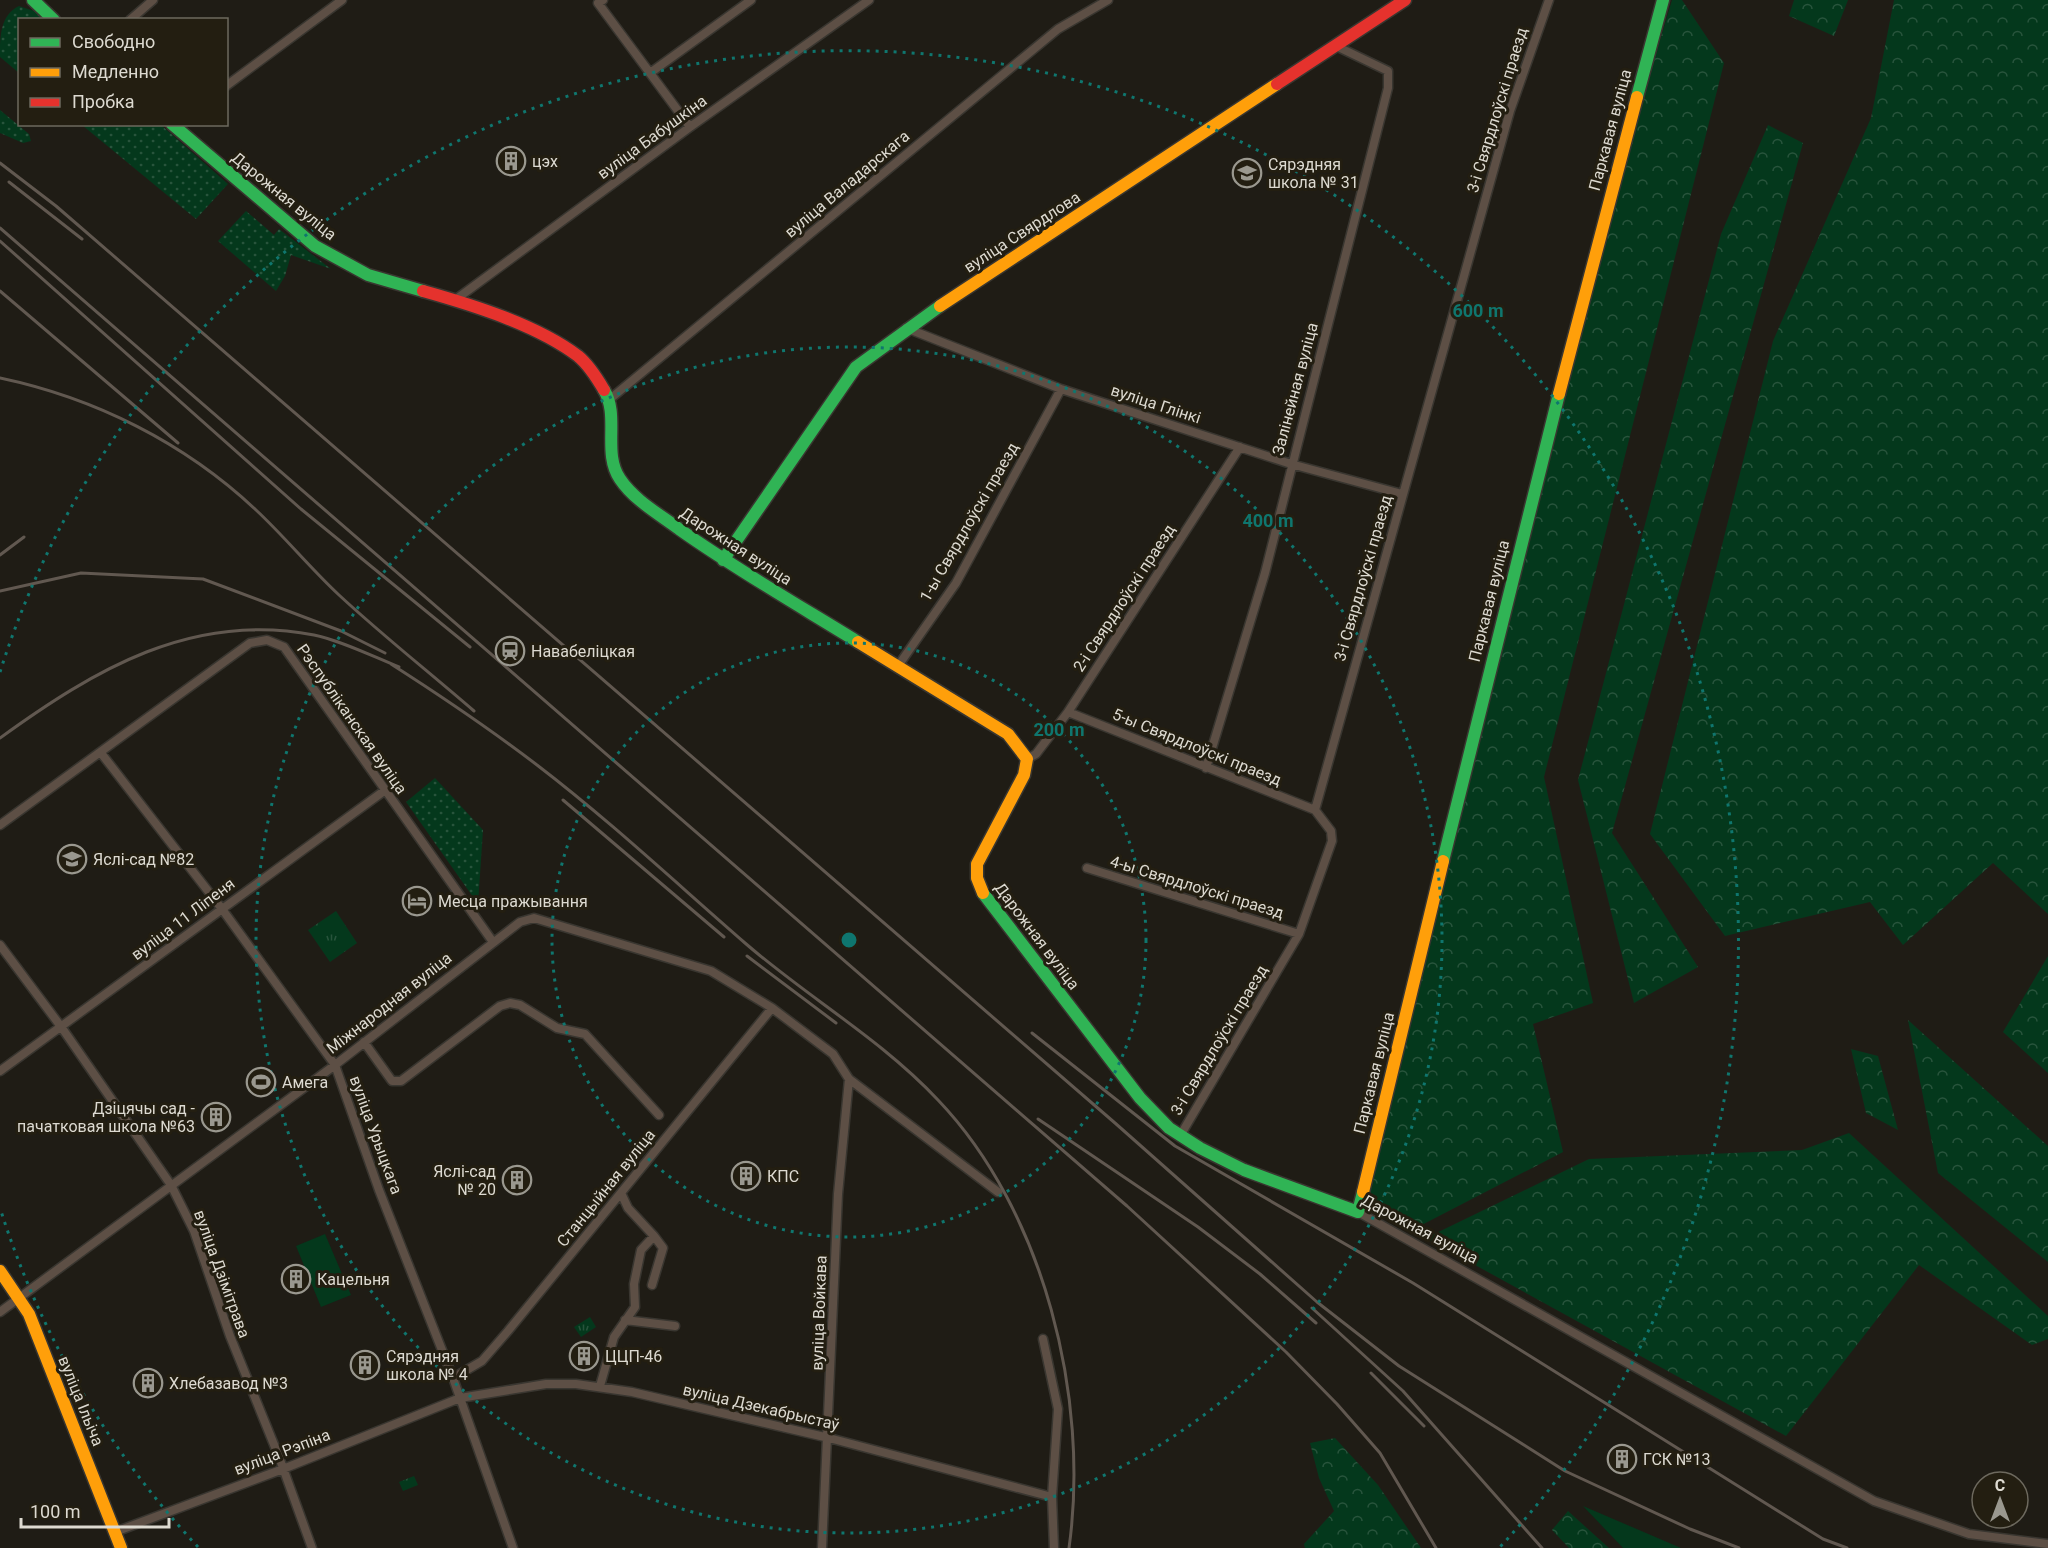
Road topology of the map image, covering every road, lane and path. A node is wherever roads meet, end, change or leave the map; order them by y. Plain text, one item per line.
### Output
1 (33, 0) edge
2 (153, 0) edge
3 (342, 0) edge
4 (603, 0) edge
5 (750, 0) edge
6 (869, 0) edge
7 (1108, 0) edge
8 (1405, 0) edge
9 (1548, 0) edge
10 (1663, 0) edge
11 (52, 18) edge
12 (132, 18) edge
13 (1336, 46) junction
14 (650, 73) junction
15 (228, 85) edge
16 (174, 126) edge
17 (690, 127) junction
18 (455, 300) junction
19 (906, 328) junction
20 (1061, 389) junction
21 (610, 399) junction
22 (1239, 447) junction
23 (1290, 464) junction
24 (1402, 494) junction
25 (723, 560) junction
26 (898, 666) junction
27 (1068, 712) junction
28 (101, 753) junction
29 (1027, 759) junction
30 (1206, 768) junction
31 (384, 791) junction
32 (1315, 810) junction
33 (0, 825) edge
34 (1087, 868) dead end
35 (222, 909) junction
36 (1299, 934) junction
37 (493, 942) junction
38 (0, 945) edge
39 (772, 1008) junction
40 (62, 1028) junction
41 (363, 1042) junction
42 (335, 1065) junction
43 (0, 1071) edge
44 (849, 1079) junction
45 (659, 1115) dead end
46 (1180, 1136) junction
47 (171, 1185) junction
48 (998, 1192) dead end
49 (621, 1193) junction
50 (1358, 1212) junction
51 (654, 1236) junction
52 (0, 1271) edge
53 (652, 1285) dead end
54 (19, 1298) junction
55 (0, 1312) edge
56 (625, 1320) junction
57 (675, 1326) dead end
58 (1043, 1339) dead end
59 (453, 1378) junction
60 (600, 1386) junction
61 (460, 1398) junction
62 (829, 1438) junction
63 (283, 1469) junction
64 (1052, 1497) junction
65 (115, 1532) junction
66 (2048, 1544) edge
67 (121, 1548) edge
68 (312, 1548) edge
69 (513, 1548) edge
70 (822, 1548) edge
71 (1054, 1548) edge

1 - 11 street
2 - 12 street
3 - 15 street
4 - 14 street
5 - 14 street
6 - 17 street, вуліца Бабушкіна
7 - 21 street, вуліца Валадарскага
8 - 13 street, вуліца Свярдлова
9 - 24 street, 3-і Свярдлоўскі праезд
10 - 50 street, Паркавая вуліца
13 - 19 street, вуліца Свярдлова
13 - 23 street, Залінейная вуліца
14 - 17 street
16 - 18 street, Дарожная вуліца
17 - 18 street, вуліца Бабушкіна
18 - 21 street, Дарожная вуліца
19 - 20 street, вуліца Глінкі
19 - 25 street, вуліца Свярдлова
20 - 22 street, вуліца Глінкі
20 - 26 street, 1-ы Свярдлоўскі праезд
21 - 25 street, Дарожная вуліца
22 - 23 street, вуліца Глінкі
22 - 27 street, 2-і Свярдлоўскі праезд
23 - 24 street, вуліца Глінкі
23 - 30 street, Залінейная вуліца
24 - 32 street, 3-і Свярдлоўскі праезд
25 - 26 street, Дарожная вуліца
26 - 29 street, Дарожная вуліца
27 - 29 street, 2-і Свярдлоўскі праезд
27 - 30 street, 5-ы Свярдлоўскі праезд
28 - 31 street, Рэспубліканская вуліца
28 - 33 street, Рэспубліканская вуліца
28 - 35 street, вуліца Урыцкага
29 - 46 street, Дарожная вуліца
30 - 32 street, 5-ы Свярдлоўскі праезд
31 - 35 street, вуліца 11 Ліпеня
31 - 37 street, Рэспубліканская вуліца
32 - 36 street, 3-і Свярдлоўскі праезд
34 - 36 street, 4-ы Свярдлоўскі праезд
35 - 40 street, вуліца 11 Ліпеня
35 - 42 street, вуліца Урыцкага
36 - 46 street, 3-і Свярдлоўскі праезд
37 - 39 street, Міжнародная вуліца
37 - 41 street, Міжнародная вуліца
38 - 40 street, вуліца Дзімітрава
39 - 44 street, Міжнародная вуліца
39 - 49 street, Станцыйная вуліца
40 - 43 street, вуліца 11 Ліпеня
40 - 47 street, вуліца Дзімітрава
41 - 42 street, Міжнародная вуліца
41 - 45 street
42 - 47 street, Міжнародная вуліца
42 - 59 street, вуліца Урыцкага
44 - 48 street, Міжнародная вуліца
44 - 62 street, вуліца Войкава
46 - 50 street, Дарожная вуліца
47 - 54 street, Міжнародная вуліца
47 - 63 street, вуліца Дзімітрава
49 - 51 street
49 - 59 street, Станцыйная вуліца
50 - 66 street, Дарожная вуліца
51 - 53 street
51 - 56 street
52 - 54 street, вуліца Ільіча
54 - 55 street, Міжнародная вуліца
54 - 65 street, вуліца Ільіча
56 - 57 street
56 - 60 street
58 - 64 street
59 - 61 street, вуліца Урыцкага
60 - 61 street, вуліца Дзекабрыстаў
60 - 62 street, вуліца Дзекабрыстаў
61 - 63 street, вуліца Рэпіна
61 - 69 street, вуліца Урыцкага
62 - 64 street, вуліца Дзекабрыстаў
62 - 70 street, вуліца Войкава
63 - 65 street, вуліца Рэпіна
63 - 68 street, вуліца Дзімітрава
64 - 71 street
65 - 67 street, вуліца Ільіча

